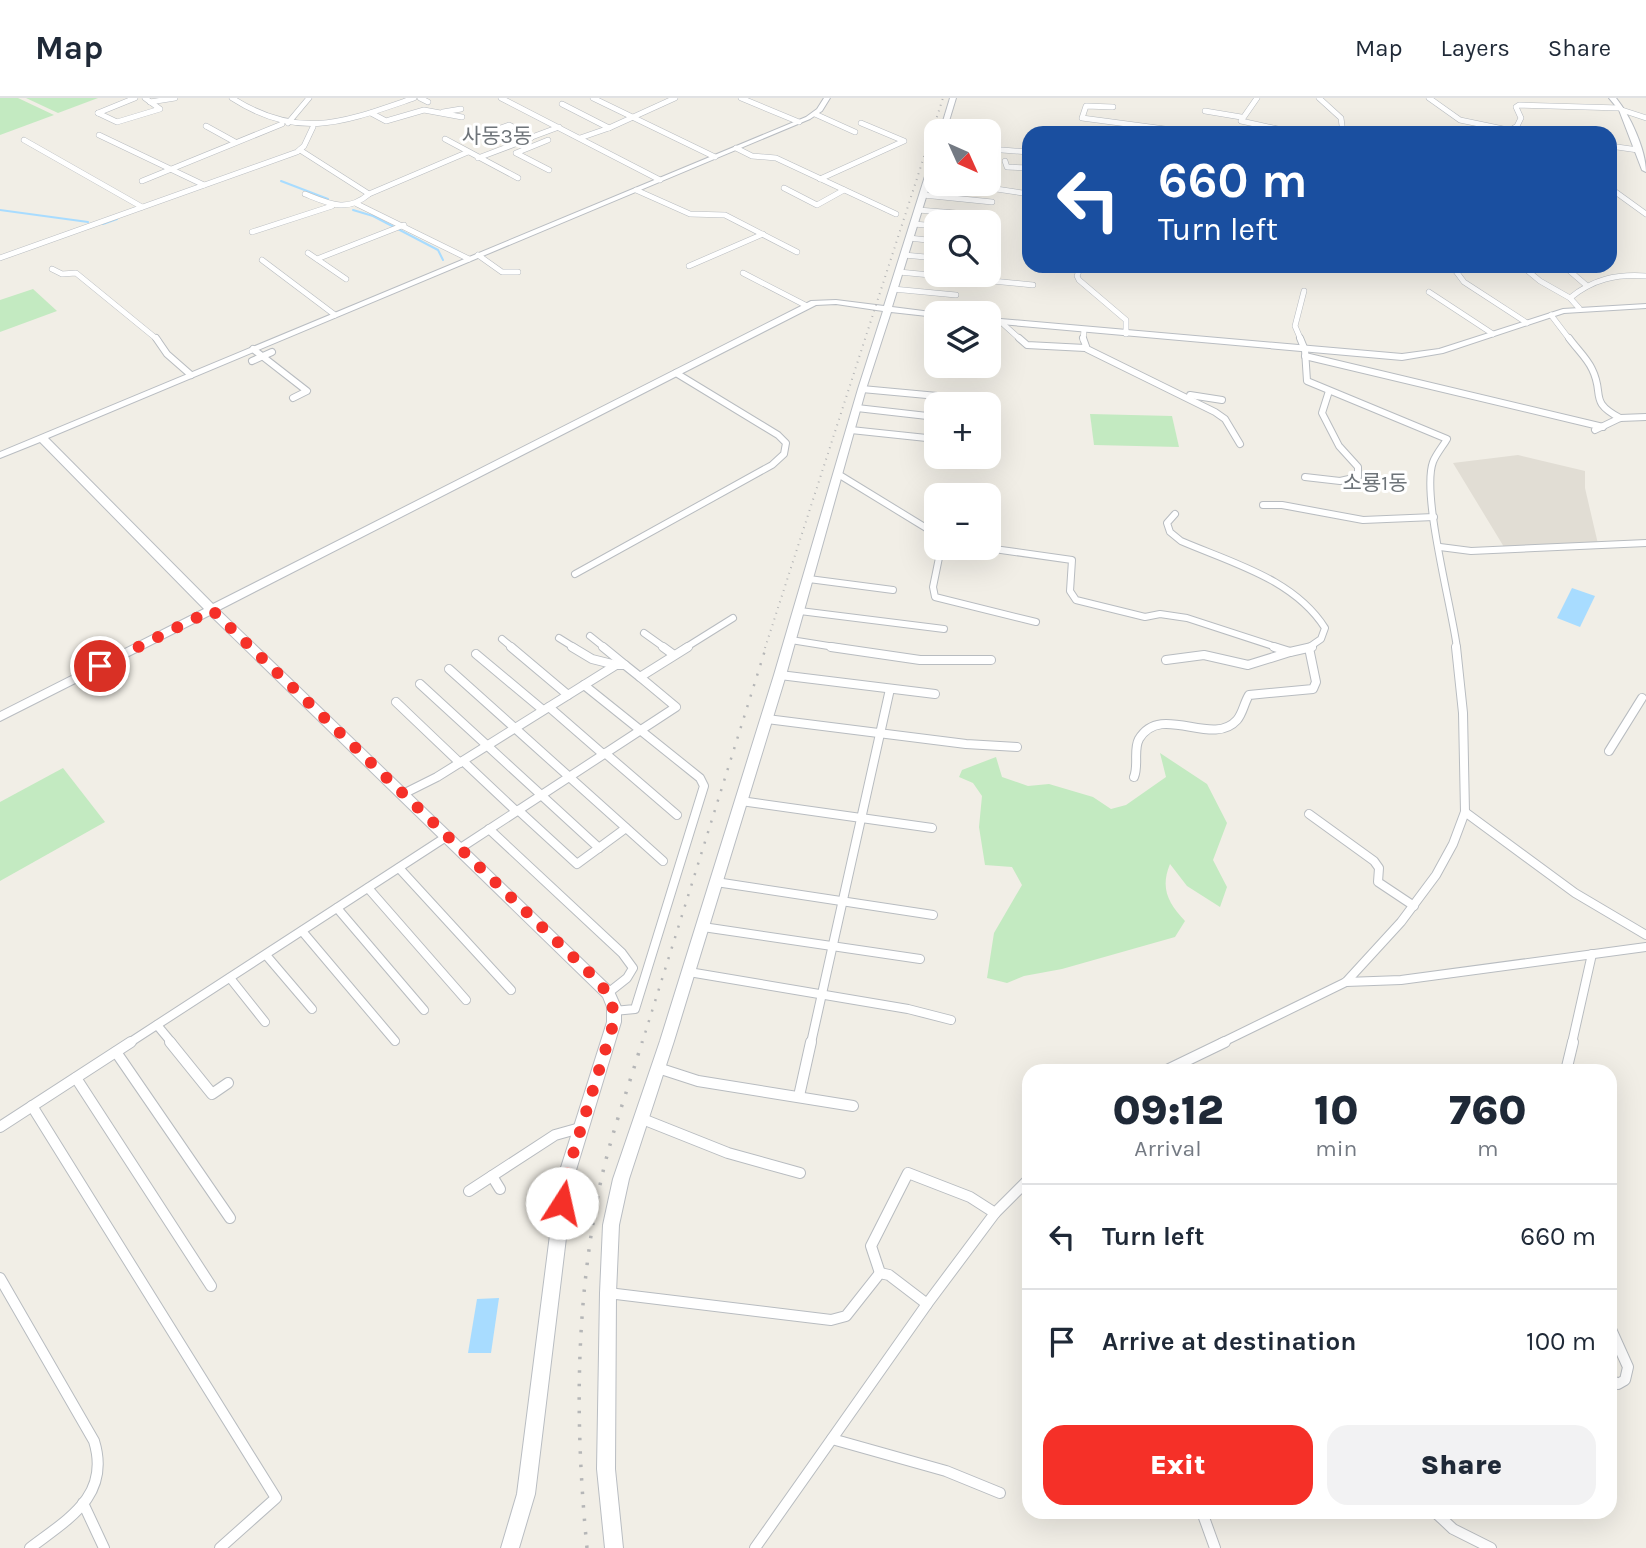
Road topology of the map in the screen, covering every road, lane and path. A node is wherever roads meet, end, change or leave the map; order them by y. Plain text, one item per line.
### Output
1 (135, 98) edge
2 (145, 98) edge
3 (175, 98) edge
4 (232, 98) edge
5 (309, 98) edge
6 (417, 98) edge
7 (501, 98) edge
8 (593, 98) edge
9 (673, 98) edge
10 (741, 98) edge
11 (827, 98) edge
12 (953, 98) edge
13 (1257, 98) edge
14 (1319, 98) edge
15 (1429, 98) edge
16 (1612, 98) edge
17 (150, 102) junction
18 (428, 102) dead end
19 (562, 104) dead end
20 (1113, 107) dead end
21 (461, 109) dead end
22 (1621, 109) junction
23 (1205, 111) dead end
24 (443, 112) junction
25 (371, 113) junction
26 (815, 114) junction
27 (462, 117) dead end
28 (632, 117) junction
29 (1241, 117) junction
30 (1646, 118) edge
31 (947, 119) edge
32 (800, 122) junction
33 (287, 123) junction
34 (861, 123) dead end
35 (1142, 126) edge
36 (1258, 126) edge
37 (1342, 126) edge
38 (1484, 126) edge
39 (1517, 126) edge
40 (206, 127) dead end
41 (313, 127) junction
42 (559, 127) junction
43 (608, 128) junction
44 (492, 131) dead end
45 (855, 132) dead end
46 (99, 135) dead end
47 (532, 137) junction
48 (580, 138) junction
49 (445, 139) dead end
50 (24, 140) dead end
51 (548, 140) dead end
52 (235, 142) junction
53 (538, 144) junction
54 (1617, 147) edge
55 (736, 148) junction
56 (300, 150) junction
57 (1001, 150) edge
58 (1638, 150) junction
59 (1022, 151) edge
60 (467, 152) junction
61 (715, 157) junction
62 (478, 158) junction
63 (1005, 161) dead end
64 (1022, 168) edge
65 (172, 169) junction
66 (549, 170) dead end
67 (1646, 170) edge
68 (518, 178) dead end
69 (820, 179) junction
70 (660, 180) junction
71 (142, 181) dead end
72 (204, 185) junction
73 (785, 188) dead end
74 (636, 190) junction
75 (844, 190) junction
76 (1001, 190) edge
77 (1022, 193) edge
78 (1617, 193) edge
79 (305, 194) dead end
80 (369, 194) junction
81 (923, 195) joint
82 (992, 202) dead end
83 (357, 204) junction
84 (332, 206) junction
85 (142, 207) junction
86 (918, 210) junction
87 (924, 210) edge
88 (896, 214) dead end
89 (1646, 214) edge
90 (914, 224) junction
91 (924, 225) edge
92 (400, 227) junction
93 (252, 232) dead end
94 (763, 234) junction
95 (909, 238) junction
96 (924, 240) edge
97 (797, 252) dead end
98 (308, 253) dead end
99 (478, 255) junction
100 (904, 255) junction
101 (924, 257) edge
102 (0, 258) edge
103 (317, 259) junction
104 (469, 259) junction
105 (262, 260) dead end
106 (690, 266) dead end
107 (52, 269) dead end
108 (518, 272) dead end
109 (899, 272) junction
110 (743, 273) dead end
111 (1078, 273) edge
112 (1457, 273) edge
113 (1530, 273) edge
114 (1572, 273) edge
115 (1646, 276) edge
116 (346, 279) dead end
117 (1033, 285) dead end
118 (1586, 285) junction
119 (893, 289) junction
120 (1304, 291) dead end
121 (1429, 292) dead end
122 (956, 295) dead end
123 (1570, 298) junction
124 (807, 306) junction
125 (1646, 306) edge
126 (1579, 308) junction
127 (888, 309) junction
128 (924, 313) edge
129 (335, 315) junction
130 (1551, 315) junction
131 (1002, 323) joint
132 (1527, 323) junction
133 (1084, 331) junction
134 (1126, 334) junction
135 (1493, 334) junction
136 (1085, 348) junction
137 (253, 349) junction
138 (272, 352) dead end
139 (1305, 353) junction
140 (261, 356) junction
141 (252, 361) dead end
142 (676, 373) junction
143 (191, 375) junction
144 (862, 389) junction
145 (1329, 391) junction
146 (1177, 393) junction
147 (924, 395) edge
148 (293, 398) dead end
149 (1222, 400) dead end
150 (857, 408) junction
151 (924, 415) edge
152 (1646, 417) edge
153 (1620, 418) junction
154 (1603, 427) junction
155 (850, 430) junction
156 (1595, 430) dead end
157 (41, 437) junction
158 (924, 438) edge
159 (1240, 444) dead end
160 (0, 455) edge
161 (838, 474) junction
162 (1305, 477) dead end
163 (1263, 505) dead end
164 (1175, 514) dead end
165 (1434, 517) junction
166 (924, 527) edge
167 (1646, 543) edge
168 (1440, 547) junction
169 (1001, 550) edge
170 (939, 560) edge
171 (575, 574) dead end
172 (809, 579) junction
173 (893, 590) dead end
174 (212, 610) junction
175 (800, 611) junction
176 (733, 618) dead end
177 (1036, 622) dead end
178 (944, 629) dead end
179 (644, 633) dead end
180 (590, 636) dead end
181 (559, 638) dead end
182 (502, 639) dead end
183 (791, 640) junction
184 (1310, 648) junction
185 (1290, 652) junction
186 (476, 654) dead end
187 (674, 655) junction
188 (992, 660) dead end
189 (1166, 660) dead end
190 (620, 665) junction
191 (449, 669) dead end
192 (780, 675) junction
193 (639, 677) junction
194 (420, 684) dead end
195 (584, 685) junction
196 (890, 689) junction
197 (935, 694) dead end
198 (568, 695) junction
199 (1645, 696) edge
200 (396, 702) dead end
201 (546, 708) junction
202 (0, 717) edge
203 (766, 719) junction
204 (514, 729) junction
205 (641, 730) junction
206 (880, 733) junction
207 (488, 745) junction
208 (1017, 747) dead end
209 (1609, 751) dead end
210 (604, 754) junction
211 (461, 762) junction
212 (569, 777) junction
213 (1134, 777) dead end
214 (403, 794) junction
215 (541, 795) junction
216 (741, 801) junction
217 (517, 811) junction
218 (1465, 812) junction
219 (1309, 814) dead end
220 (677, 815) dead end
221 (860, 818) junction
222 (626, 828) junction
223 (932, 828) dead end
224 (489, 829) junction
225 (446, 837) junction
226 (599, 848) junction
227 (459, 849) junction
228 (663, 861) dead end
229 (398, 868) junction
230 (716, 883) junction
231 (368, 888) junction
232 (842, 901) junction
233 (1414, 906) junction
234 (337, 908) junction
235 (933, 915) dead end
236 (702, 927) junction
237 (302, 931) junction
238 (1646, 935) edge
239 (832, 946) junction
240 (1646, 947) edge
241 (1592, 954) junction
242 (266, 955) junction
243 (920, 959) dead end
244 (688, 972) junction
245 (230, 978) junction
246 (1346, 982) junction
247 (511, 990) dead end
248 (608, 993) junction
249 (821, 994) junction
250 (466, 1000) dead end
251 (312, 1009) dead end
252 (424, 1010) dead end
253 (614, 1011) junction
254 (951, 1020) dead end
255 (265, 1021) dead end
256 (157, 1025) junction
257 (395, 1041) dead end
258 (116, 1052) junction
259 (1182, 1064) edge
260 (1568, 1064) edge
261 (657, 1068) junction
262 (75, 1078) junction
263 (228, 1083) dead end
264 (799, 1096) junction
265 (32, 1106) junction
266 (853, 1106) dead end
267 (640, 1118) junction
268 (0, 1127) edge
269 (580, 1128) junction
270 (800, 1173) dead end
271 (492, 1175) junction
272 (1022, 1186) edge
273 (500, 1189) dead end
274 (469, 1191) dead end
275 (995, 1213) junction
276 (230, 1218) dead end
277 (880, 1273) junction
278 (0, 1278) edge
279 (211, 1286) dead end
280 (608, 1293) junction
281 (927, 1304) junction
282 (1617, 1343) edge
283 (1617, 1383) edge
284 (832, 1439) junction
285 (1000, 1493) dead end
286 (83, 1503) junction
287 (1204, 1519) edge
288 (1442, 1519) edge
289 (30, 1548) edge
290 (104, 1548) edge
291 (220, 1548) edge
292 (510, 1548) edge
293 (614, 1548) edge
294 (755, 1548) edge
295 (1214, 1548) edge
296 (1491, 1548) edge

1 - 17 street
2 - 17 street
3 - 17 street
4 - 33 street
5 - 33 street
6 - 18 street
6 - 25 street
7 - 42 street
8 - 28 street
9 - 28 street
10 - 32 street
11 - 26 street
12 - 31 street
13 - 29 street
14 - 37 street
15 - 38 street
16 - 22 street
19 - 43 street
20 - 35 street
21 - 24 street
22 - 30 street
22 - 39 street
22 - 58 street
23 - 29 street
24 - 25 street
24 - 27 street
25 - 41 street
26 - 32 street
26 - 45 street
28 - 43 street
28 - 61 street
29 - 36 street
32 - 55 street
33 - 41 street
33 - 52 street
34 - 69 street
40 - 52 street
41 - 56 street
42 - 47 street
42 - 48 street
43 - 48 street
44 - 47 street
46 - 65 street
47 - 53 street
47 - 62 street
48 - 70 street
49 - 60 street
50 - 85 street
51 - 53 street
52 - 65 street
53 - 66 street
54 - 58 street
55 - 61 street
55 - 69 street
56 - 72 street
56 - 80 street
57 - 59 street
58 - 67 street
60 - 62 street
60 - 80 street
61 - 70 street
62 - 68 street
63 - 64 street
65 - 71 street
65 - 72 street
69 - 75 street
70 - 74 street
72 - 85 street
73 - 75 street
74 - 94 street
74 - 99 street
75 - 88 street
76 - 77 street
78 - 89 street
79 - 84 street
80 - 83 street
81 - 82 street
81 - 86 street
83 - 84 street
83 - 92 street
84 - 93 street
85 - 102 street
86 - 87 street
86 - 90 street
90 - 91 street
90 - 95 street
92 - 103 street
92 - 104 street
94 - 97 street
94 - 106 street
95 - 96 street
95 - 100 street
98 - 103 street
99 - 104 street
99 - 108 street
100 - 101 street
100 - 109 street
103 - 116 street
104 - 129 street
105 - 129 street
107 - 143 street
109 - 117 street
109 - 119 street
110 - 124 street
111 - 134 street
112 - 132 street
113 - 123 street
114 - 118 street
115 - 118 street
118 - 123 street
119 - 122 street
119 - 127 street
120 - 139 street
121 - 135 street
123 - 126 street
124 - 127 street
124 - 142 street
125 - 126 street
126 - 130 street
127 - 128 street
127 - 144 street
129 - 137 street
130 - 132 street
130 - 153 street
131 - 133 street
131 - 136 street
132 - 135 street
133 - 134 street
133 - 136 street
134 - 139 street
135 - 139 street
136 - 146 street
137 - 140 street
137 - 143 street
138 - 140 street
139 - 145 street
139 - 154 street
140 - 141 street
140 - 148 street
142 - 171 street
142 - 174 street
143 - 157 street
144 - 147 street
144 - 150 street
145 - 162 street
145 - 165 street
146 - 149 street
146 - 159 street
150 - 151 street
150 - 155 street
152 - 153 street
153 - 154 street
154 - 156 street
155 - 158 street
155 - 161 street
157 - 160 street
157 - 174 street
161 - 166 street
161 - 172 street
163 - 165 street
164 - 184 street
165 - 168 street
167 - 168 street
168 - 218 street
169 - 185 street
170 - 177 street
172 - 173 street
172 - 175 street
174 - 202 street
174 - 214 street
175 - 178 street
175 - 183 street
176 - 187 street
179 - 187 street
180 - 190 street
181 - 190 street
182 - 198 street
183 - 188 street
183 - 192 street
184 - 185 street
184 - 213 street
185 - 189 street
186 - 201 street
187 - 193 street
190 - 193 street
190 - 195 street
191 - 204 street
192 - 196 street
192 - 203 street
193 - 205 street
194 - 207 street
195 - 198 street
195 - 205 street
196 - 197 street
196 - 206 street
198 - 201 street
199 - 209 street
200 - 211 street
201 - 204 street
201 - 210 street
203 - 206 street
203 - 216 street
204 - 207 street
204 - 212 street
205 - 210 street
205 - 253 street
206 - 208 street
206 - 221 street
207 - 211 street
207 - 215 street
210 - 212 street
210 - 220 street
211 - 214 street
211 - 217 street
212 - 215 street
212 - 222 street
214 - 225 street
215 - 217 street
215 - 226 street
216 - 221 street
216 - 230 street
217 - 224 street
217 - 226 street
218 - 233 street
218 - 238 street
219 - 233 street
221 - 223 street
221 - 232 street
222 - 226 street
222 - 228 street
224 - 227 street
224 - 248 street
225 - 227 street
225 - 229 street
227 - 248 street
229 - 231 street
229 - 247 street
230 - 232 street
230 - 236 street
231 - 234 street
231 - 250 street
232 - 235 street
232 - 239 street
233 - 246 street
234 - 237 street
234 - 252 street
236 - 239 street
236 - 244 street
237 - 242 street
237 - 257 street
239 - 243 street
239 - 249 street
240 - 241 street
241 - 246 street
241 - 260 street
242 - 245 street
242 - 251 street
244 - 249 street
244 - 261 street
245 - 255 street
245 - 256 street
246 - 259 street
248 - 253 street
249 - 254 street
249 - 264 street
253 - 269 street
256 - 258 street
256 - 263 street
258 - 262 street
258 - 276 street
261 - 264 street
261 - 267 street
262 - 265 street
262 - 279 street
264 - 266 street
265 - 268 street
265 - 291 street
267 - 270 street
267 - 280 street
269 - 271 street
269 - 292 street
271 - 273 street
271 - 274 street
272 - 275 street
275 - 277 street
275 - 281 street
277 - 280 street
277 - 281 street
278 - 286 street
280 - 293 street
281 - 284 street
282 - 283 street
284 - 285 street
284 - 294 street
286 - 289 street
286 - 290 street
287 - 295 street
288 - 296 street

